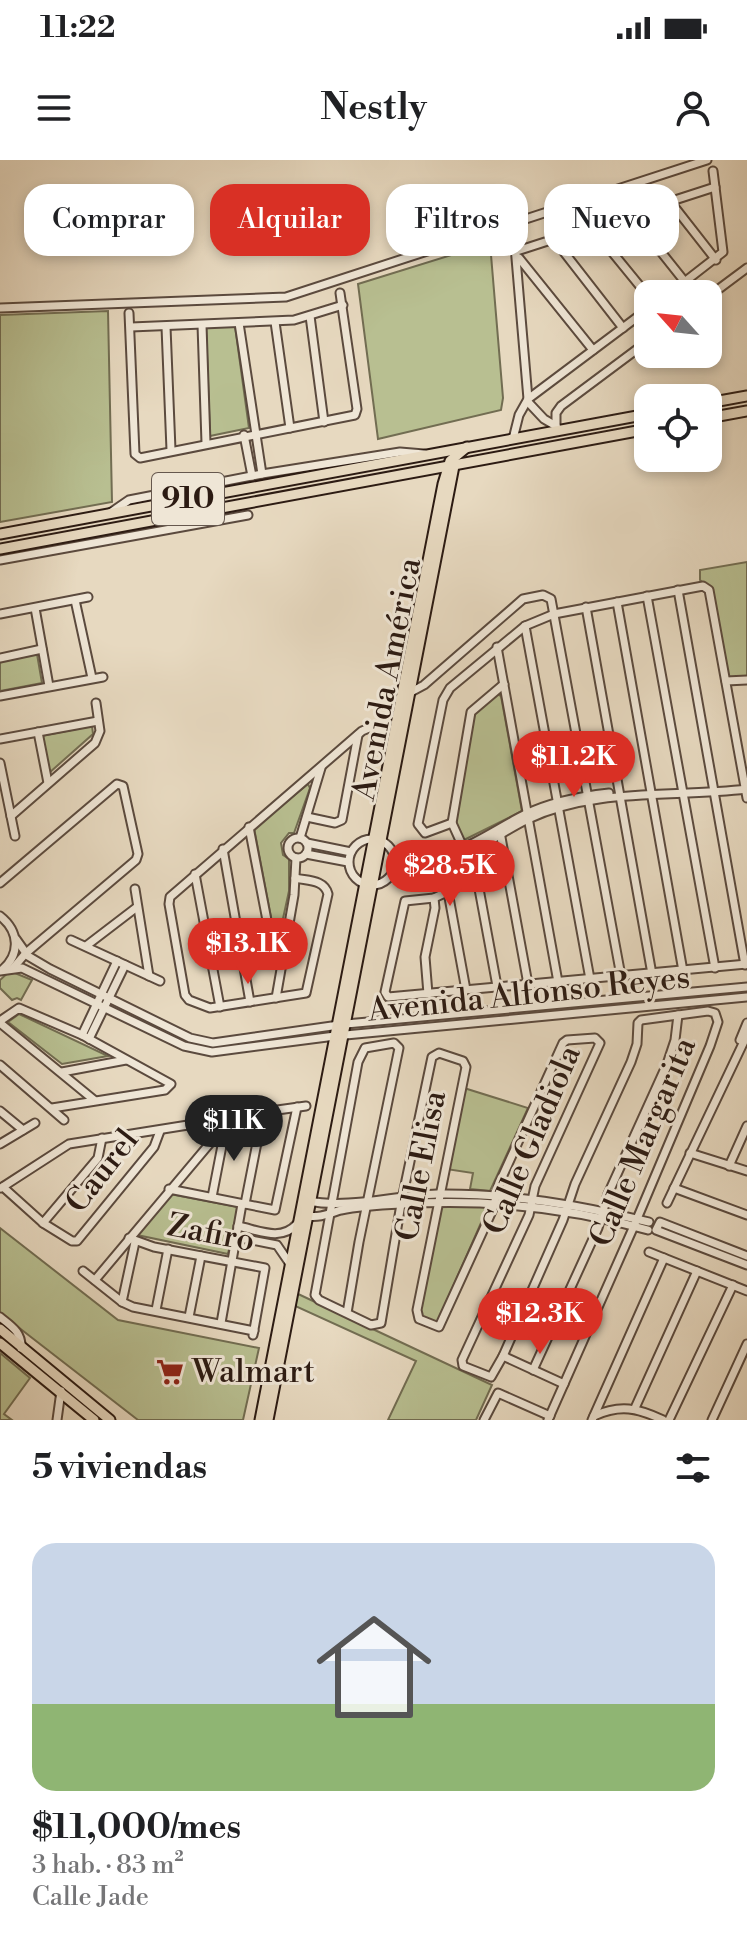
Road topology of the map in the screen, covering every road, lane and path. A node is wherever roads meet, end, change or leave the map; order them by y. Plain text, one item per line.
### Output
1 (707, 160) edge
2 (713, 171) dead end
3 (715, 187) junction
4 (679, 197) edge
5 (679, 213) edge
6 (528, 218) edge
7 (412, 256) edge
8 (517, 256) edge
9 (519, 256) edge
10 (567, 256) edge
11 (615, 256) edge
12 (664, 256) edge
13 (716, 260) junction
14 (747, 268) edge
15 (635, 280) edge
16 (683, 280) edge
17 (688, 280) edge
18 (722, 287) edge
19 (340, 293) dead end
20 (343, 305) junction
21 (0, 308) edge
22 (129, 313) dead end
23 (310, 316) junction
24 (634, 320) edge
25 (275, 322) junction
26 (239, 323) junction
27 (202, 325) junction
28 (131, 327) junction
29 (166, 327) junction
30 (623, 328) junction
31 (593, 350) junction
32 (634, 351) edge
33 (745, 396) edge
34 (726, 400) junction
35 (528, 401) junction
36 (722, 401) edge
37 (746, 411) edge
38 (729, 414) junction
39 (722, 415) edge
40 (634, 416) edge
41 (324, 422) junction
42 (290, 428) junction
43 (560, 428) junction
44 (634, 432) edge
45 (254, 433) junction
46 (244, 435) junction
47 (513, 439) junction
48 (206, 443) junction
49 (467, 447) junction
50 (171, 450) junction
51 (430, 455) junction
52 (450, 467) junction
53 (429, 470) junction
54 (262, 474) junction
55 (252, 476) junction
56 (443, 484) junction
57 (110, 513) junction
58 (248, 515) dead end
59 (0, 534) edge
60 (0, 549) edge
61 (26, 550) junction
62 (0, 560) edge
63 (678, 590) junction
64 (647, 596) junction
65 (88, 597) dead end
66 (75, 600) junction
67 (617, 602) junction
68 (586, 607) junction
69 (35, 608) junction
70 (0, 614) edge
71 (554, 614) junction
72 (525, 626) junction
73 (497, 647) junction
74 (42, 649) junction
75 (0, 658) edge
76 (103, 677) dead end
77 (92, 678) junction
78 (747, 680) edge
79 (726, 681) junction
80 (504, 684) junction
81 (49, 686) junction
82 (0, 696) edge
83 (406, 698) junction
84 (96, 703) dead end
85 (98, 721) junction
86 (382, 730) dead end
87 (38, 732) junction
88 (358, 735) junction
89 (0, 739) edge
90 (0, 763) edge
91 (322, 766) junction
92 (48, 783) junction
93 (746, 789) edge
94 (713, 790) junction
95 (651, 793) junction
96 (683, 793) junction
97 (619, 794) junction
98 (589, 798) junction
99 (559, 806) junction
100 (11, 816) junction
101 (529, 816) junction
102 (307, 817) junction
103 (452, 823) junction
104 (249, 827) junction
105 (500, 831) junction
106 (15, 836) dead end
107 (300, 838) junction
108 (377, 839) junction
109 (307, 843) junction
110 (463, 846) junction
111 (223, 849) junction
112 (336, 849) junction
113 (351, 852) junction
114 (306, 854) junction
115 (468, 854) junction
116 (296, 858) junction
117 (395, 858) junction
118 (334, 859) junction
119 (432, 860) junction
120 (348, 862) junction
121 (436, 870) junction
122 (393, 873) junction
123 (195, 874) junction
124 (295, 878) junction
125 (477, 878) junction
126 (0, 883) edge
127 (368, 885) junction
128 (135, 889) dead end
129 (448, 892) junction
130 (434, 898) junction
131 (137, 907) junction
132 (0, 916) edge
133 (16, 939) junction
134 (71, 940) dead end
135 (285, 945) junction
136 (86, 946) junction
137 (26, 953) junction
138 (121, 963) junction
139 (746, 964) edge
140 (14, 967) junction
141 (715, 968) junction
142 (683, 971) junction
143 (0, 972) edge
144 (652, 974) junction
145 (149, 976) junction
146 (621, 976) junction
147 (590, 979) junction
148 (160, 981) dead end
149 (558, 982) junction
150 (528, 984) junction
151 (497, 986) junction
152 (747, 987) edge
153 (466, 990) junction
154 (428, 994) junction
155 (106, 996) junction
156 (747, 997) edge
157 (276, 998) junction
158 (250, 1002) junction
159 (101, 1005) junction
160 (220, 1007) junction
161 (678, 1015) junction
162 (0, 1022) edge
163 (747, 1023) edge
164 (340, 1030) junction
165 (172, 1034) junction
166 (86, 1037) junction
167 (744, 1039) edge
168 (126, 1060) junction
169 (0, 1065) edge
170 (62, 1072) junction
171 (94, 1100) junction
172 (306, 1106) dead end
173 (297, 1107) junction
174 (52, 1108) junction
175 (0, 1111) edge
176 (263, 1112) junction
177 (64, 1120) dead end
178 (35, 1123) dead end
179 (227, 1123) junction
180 (188, 1125) dead end
181 (747, 1126) edge
182 (23, 1130) junction
183 (160, 1131) junction
184 (102, 1138) junction
185 (0, 1144) edge
186 (690, 1153) junction
187 (729, 1166) junction
188 (747, 1171) edge
189 (3, 1188) edge
190 (674, 1188) junction
191 (169, 1189) junction
192 (0, 1197) edge
193 (212, 1197) junction
194 (438, 1198) junction
195 (495, 1199) junction
196 (402, 1200) junction
197 (306, 1201) junction
198 (532, 1202) junction
199 (332, 1203) junction
200 (667, 1203) dead end
201 (244, 1204) junction
202 (366, 1204) junction
203 (567, 1207) junction
204 (330, 1215) junction
205 (602, 1215) junction
206 (747, 1215) edge
207 (302, 1218) junction
208 (43, 1223) junction
209 (636, 1223) junction
210 (238, 1226) junction
211 (651, 1228) junction
212 (259, 1230) junction
213 (279, 1235) junction
214 (236, 1237) junction
215 (132, 1240) junction
216 (257, 1241) junction
217 (277, 1245) junction
218 (168, 1249) junction
219 (649, 1252) dead end
220 (201, 1256) junction
221 (747, 1256) edge
222 (664, 1258) junction
223 (232, 1261) junction
224 (290, 1264) junction
225 (747, 1265) edge
226 (83, 1271) dead end
227 (697, 1271) junction
228 (95, 1280) junction
229 (733, 1285) junction
230 (747, 1291) edge
231 (122, 1302) junction
232 (286, 1303) junction
233 (156, 1310) junction
234 (347, 1313) junction
235 (0, 1317) edge
236 (189, 1317) junction
237 (284, 1317) junction
238 (221, 1323) junction
239 (0, 1329) edge
240 (0, 1343) edge
241 (21, 1343) junction
242 (747, 1344) edge
243 (503, 1356) junction
244 (533, 1370) junction
245 (63, 1381) junction
246 (564, 1384) junction
247 (61, 1393) junction
248 (635, 1408) junction
249 (549, 1418) edge
250 (593, 1418) edge
251 (57, 1420) edge
252 (94, 1420) edge
253 (108, 1420) edge
254 (260, 1420) edge
255 (268, 1420) edge
256 (484, 1420) edge
257 (663, 1420) edge
258 (669, 1420) edge
259 (712, 1420) edge

1 - 6 street
2 - 3 street
3 - 4 street
3 - 13 street
5 - 13 street
7 - 21 street
8 - 35 street
9 - 31 street
10 - 30 street
11 - 15 street
12 - 16 street
13 - 17 street
14 - 18 street
19 - 20 street
20 - 23 street
20 - 41 street
22 - 28 street
23 - 25 street
23 - 41 street
24 - 30 street
25 - 26 street
25 - 42 street
26 - 27 street
26 - 45 street
27 - 29 street
27 - 48 street
28 - 29 street
28 - 50 street
29 - 50 street
30 - 31 street
31 - 35 street
32 - 43 street
33 - 34 main road
33 - 37 main road
34 - 36 main road
34 - 38 main road
35 - 43 street
35 - 47 street
37 - 38 main road
38 - 39 main road
40 - 43 main road, 910
41 - 42 street
42 - 45 street
43 - 47 main road, 910
44 - 52 main road
45 - 46 street
45 - 54 street
46 - 48 street
46 - 55 street
47 - 49 main road, 910
48 - 50 street
49 - 51 main road, 910
49 - 52 main road
51 - 54 street
51 - 57 main road, 910
52 - 53 main road
52 - 56 main road, Avenida América
52 - 83 main road, Avenida América
53 - 56 main road
53 - 61 main road
54 - 55 street
55 - 57 street
56 - 83 main road, Avenida América
57 - 59 main road, 910
58 - 61 street
60 - 61 main road
61 - 62 street
63 - 64 street
63 - 79 street
63 - 94 street
64 - 67 street
64 - 96 street
65 - 66 street
66 - 69 street
66 - 77 street
67 - 68 street
67 - 95 street
68 - 71 street
68 - 97 street
69 - 70 street
69 - 74 street
71 - 72 street
71 - 83 street
71 - 98 street
72 - 73 street
72 - 99 street
73 - 80 street
73 - 103 street
74 - 75 street
74 - 81 street
76 - 77 street
77 - 81 street
78 - 79 street
79 - 93 street
80 - 101 street
80 - 103 street
81 - 82 street
83 - 108 main road, Avenida América
84 - 85 street
85 - 87 street
85 - 92 street
86 - 88 street
87 - 89 street
87 - 92 street
88 - 91 street
88 - 102 street
90 - 100 street
91 - 102 street
91 - 104 street
92 - 100 street
93 - 94 street
94 - 96 street
94 - 139 street
95 - 96 street
95 - 97 street
95 - 142 street
96 - 141 street
97 - 98 street
97 - 144 street
98 - 99 street
98 - 146 street
99 - 101 street
99 - 147 street
100 - 106 street
101 - 105 street
101 - 149 street
102 - 107 street
103 - 110 street
104 - 111 street
104 - 135 street
105 - 110 street
105 - 115 street
105 - 150 street
107 - 109 street
107 - 116 street
108 - 113 street
108 - 117 street
108 - 127 main road, Avenida América
109 - 112 street
109 - 114 street
110 - 115 street
110 - 119 street
111 - 123 street
111 - 158 street
112 - 113 street
112 - 118 street
113 - 120 street
114 - 116 street
114 - 118 street
115 - 121 street
115 - 125 street
116 - 124 street
117 - 119 street
117 - 122 street
118 - 120 street
119 - 121 street
120 - 127 street
121 - 122 street
122 - 127 street
123 - 160 street
123 - 160 street
124 - 135 street
124 - 157 street
125 - 129 street
125 - 151 street
126 - 137 street
127 - 164 main road, Avenida América
128 - 131 street
129 - 130 street
129 - 153 street
130 - 154 street
130 - 154 street
131 - 136 street
131 - 145 street
132 - 133 street, Avenida Alfonso Reyes
133 - 137 street, Avenida Alfonso Reyes
133 - 143 street
134 - 136 street
135 - 157 street
136 - 138 street
137 - 140 street
137 - 155 street, Avenida Alfonso Reyes
138 - 145 street
138 - 155 street
139 - 141 street
140 - 143 street
140 - 159 street, Avenida Alfonso Reyes
141 - 142 street
142 - 144 street
144 - 146 street
145 - 148 street
146 - 147 street
147 - 149 street
149 - 150 street
150 - 151 street
151 - 153 street
152 - 164 street, Avenida Alfonso Reyes
153 - 154 street
155 - 159 street
155 - 165 street, Avenida Alfonso Reyes
156 - 164 street, Avenida Alfonso Reyes
157 - 158 street
158 - 160 street
159 - 165 street, Avenida Alfonso Reyes
159 - 166 street
161 - 203 street
161 - 205 street
161 - 209 street, Calle Margarita
162 - 166 street
162 - 170 street
163 - 167 street
164 - 165 street, Avenida Alfonso Reyes
164 - 197 main road, Avenida América
166 - 168 street
167 - 186 street
168 - 170 street
168 - 171 street
169 - 174 street
170 - 171 street
171 - 174 street
172 - 173 street
173 - 176 street
173 - 201 street
174 - 177 street
175 - 182 street
176 - 179 street
176 - 201 street
178 - 182 street
179 - 191 street
179 - 193 street
180 - 183 street
181 - 187 street
182 - 185 street
183 - 184 street
183 - 208 street, Caurel
184 - 189 street
184 - 208 street
186 - 187 street
186 - 190 street
187 - 188 street
189 - 192 street
189 - 208 street
190 - 200 street
190 - 206 street
191 - 193 street
191 - 215 street
193 - 201 street
194 - 195 street
194 - 195 street, Calle Elisa
194 - 196 street
194 - 196 street, Calle Elisa
195 - 198 street
195 - 198 street, Calle Gladiola
196 - 202 street
196 - 234 street
197 - 199 street
197 - 207 main road, Avenida América
198 - 203 street
198 - 243 street, Calle Gladiola
199 - 202 street
199 - 202 street
199 - 204 street
201 - 210 street
202 - 204 street
202 - 234 street
203 - 205 street
203 - 243 street
204 - 207 street
204 - 234 street
205 - 209 street
205 - 244 street
207 - 213 street
207 - 224 main road, Avenida América
207 - 232 main road, Avenida América
209 - 211 street
209 - 246 street, Calle Margarita
210 - 212 street
210 - 214 street
211 - 221 street
211 - 225 street
212 - 213 street
212 - 216 street
213 - 217 street
214 - 216 street
214 - 223 street
215 - 218 street, Zafiro
215 - 228 street
215 - 231 street
216 - 217 street
217 - 224 street
218 - 220 street, Zafiro
218 - 233 street
219 - 222 street
220 - 223 street, Zafiro
220 - 236 street
222 - 227 street
222 - 250 street
223 - 238 street
223 - 238 street, Zafiro
224 - 232 main road, Avenida América
226 - 228 street
227 - 229 street
227 - 248 street
228 - 231 street
229 - 230 street
229 - 258 street
231 - 233 street
232 - 237 main road, Avenida América
233 - 236 street
235 - 241 street
236 - 238 street
237 - 254 main road, Avenida América
237 - 255 main road, Avenida América
239 - 241 main road
240 - 247 main road
241 - 245 main road
242 - 259 street
243 - 244 street
244 - 246 street
245 - 247 street
245 - 253 main road
246 - 249 street, Calle Margarita
247 - 251 street
247 - 252 main road
248 - 250 street
248 - 257 street
249 - 256 street

